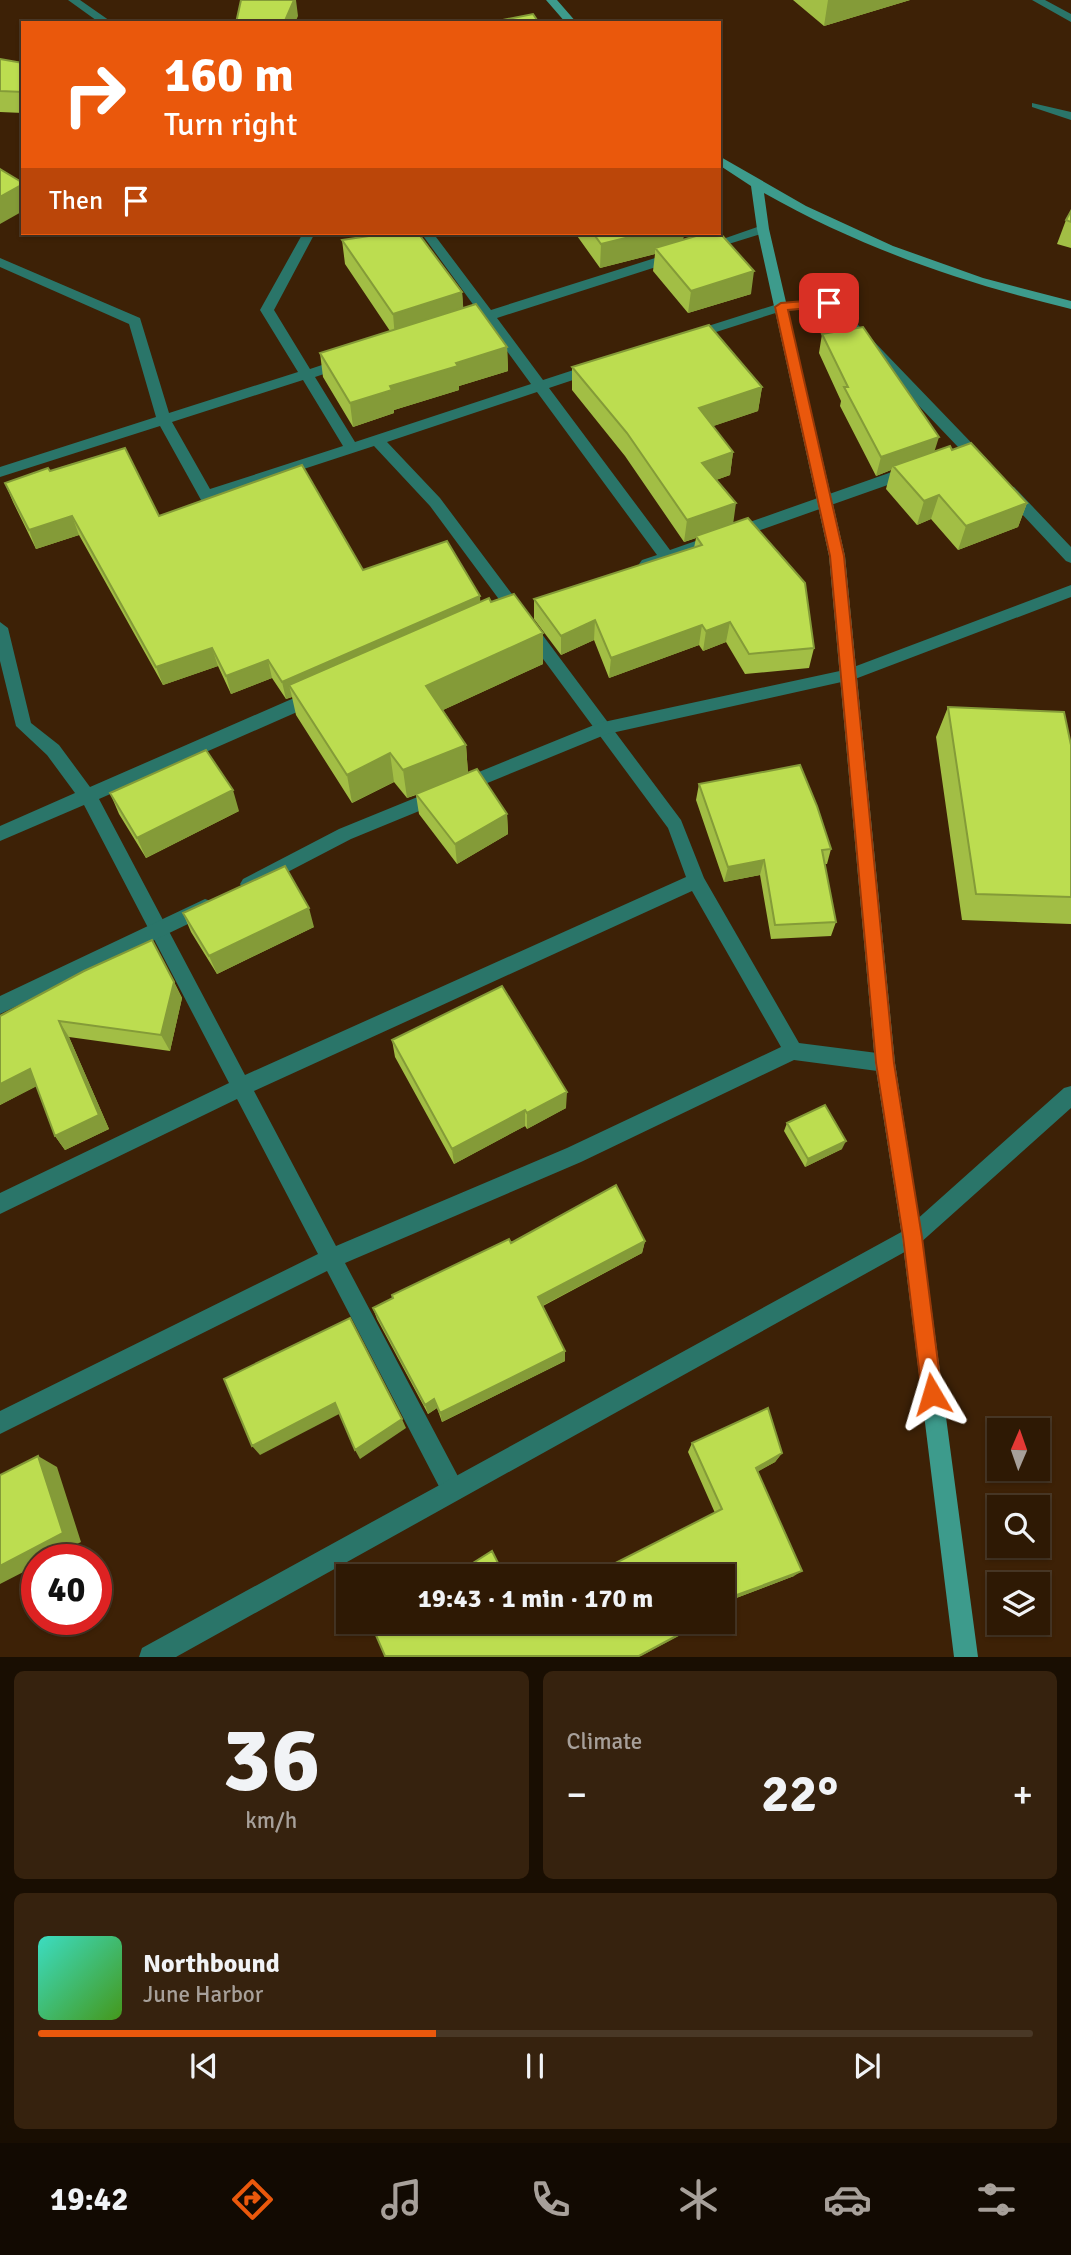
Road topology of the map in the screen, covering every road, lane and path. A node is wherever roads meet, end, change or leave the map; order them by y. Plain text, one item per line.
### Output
1 (73, 0) edge
2 (551, 0) edge
3 (1037, 0) edge
4 (1071, 19) edge
5 (105, 21) edge
6 (570, 21) edge
7 (1036, 105) dead end
8 (1071, 116) edge
9 (721, 161) edge
10 (757, 185) junction
11 (763, 229) junction
12 (308, 235) edge
13 (428, 235) edge
14 (0, 262) edge
15 (1071, 305) edge
16 (781, 307) junction
17 (489, 316) junction
18 (450, 328) edge
19 (680, 340) edge
20 (359, 358) edge
21 (604, 365) edge
22 (307, 374) junction
23 (540, 386) junction
24 (164, 420) junction
25 (377, 440) junction
26 (352, 448) junction
27 (922, 468) edge
28 (0, 472) edge
29 (825, 502) junction
30 (667, 556) junction
31 (1071, 557) edge
32 (629, 570) edge
33 (1071, 590) edge
34 (0, 628) edge
35 (849, 675) junction
36 (326, 692) edge
37 (605, 728) junction
38 (87, 796) junction
39 (0, 834) edge
40 (696, 881) junction
41 (159, 930) junction
42 (0, 1005) edge
43 (793, 1051) junction
44 (885, 1063) junction
45 (241, 1087) junction
46 (1071, 1095) edge
47 (0, 1204) edge
48 (912, 1237) junction
49 (331, 1258) junction
50 (0, 1423) edge
51 (453, 1490) junction
52 (151, 1657) edge
53 (965, 1657) edge

1 - 5 street
2 - 6 street
3 - 4 street
7 - 8 street
9 - 10 street
10 - 11 street
10 - 15 street
11 - 16 street
11 - 17 street
12 - 22 street
13 - 17 street
14 - 24 street
16 - 19 street
16 - 29 street
16 - 31 street
17 - 18 street
17 - 23 street
20 - 22 street
21 - 23 street
22 - 24 street
22 - 26 street
23 - 25 street
23 - 30 street
24 - 26 street
24 - 28 street
25 - 26 street
25 - 37 street
27 - 29 street
29 - 30 street
29 - 35 street
30 - 32 street
33 - 35 street
34 - 38 street
35 - 37 street
35 - 44 street
36 - 38 street
37 - 40 street
37 - 41 street
38 - 39 street
38 - 41 street
40 - 43 street
40 - 45 street
41 - 42 street
41 - 45 street
43 - 44 street
43 - 49 street
44 - 48 street
45 - 47 street
45 - 49 street
46 - 48 street
48 - 51 street
48 - 53 street
49 - 50 street
49 - 51 street
51 - 52 street

